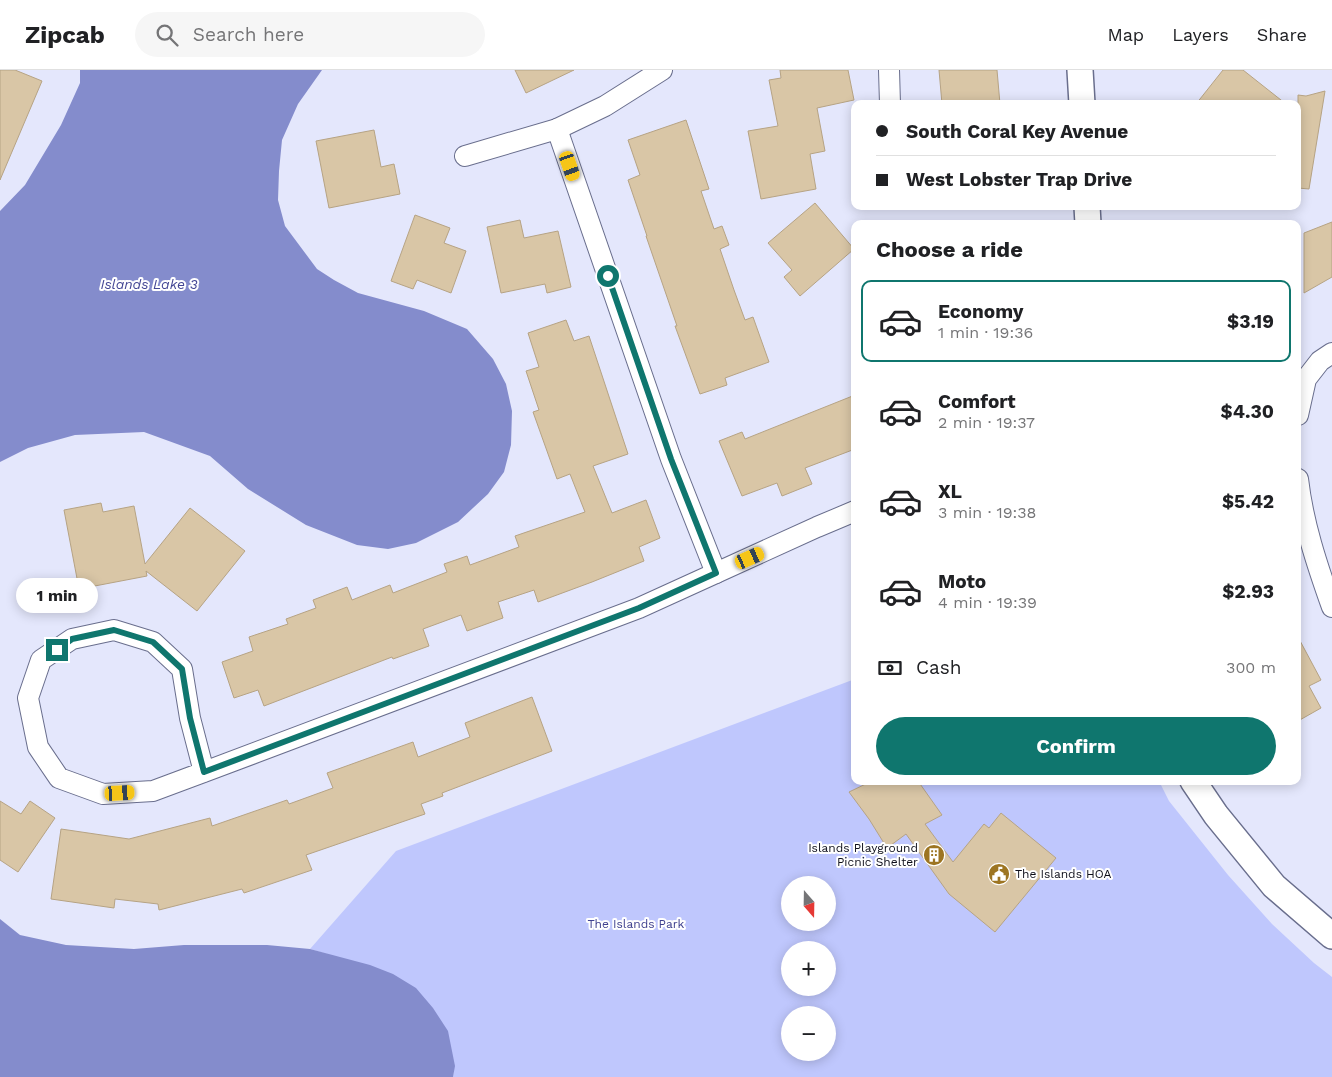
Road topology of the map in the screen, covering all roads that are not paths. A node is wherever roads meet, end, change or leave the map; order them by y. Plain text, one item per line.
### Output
1 (662, 70) edge
2 (889, 70) edge
3 (1080, 70) edge
4 (890, 100) edge
5 (1082, 100) edge
6 (557, 129) junction
7 (465, 156) dead end
8 (1332, 353) edge
9 (1301, 401) edge
10 (1301, 504) edge
11 (851, 513) edge
12 (716, 573) junction
13 (1332, 607) edge
14 (204, 772) junction
15 (1196, 785) edge
16 (1332, 936) edge

1 - 6 street
2 - 4 street
3 - 5 street
6 - 7 street
6 - 12 street
8 - 9 street
10 - 13 street
11 - 12 street
12 - 14 street
14 - 14 street
15 - 16 street

